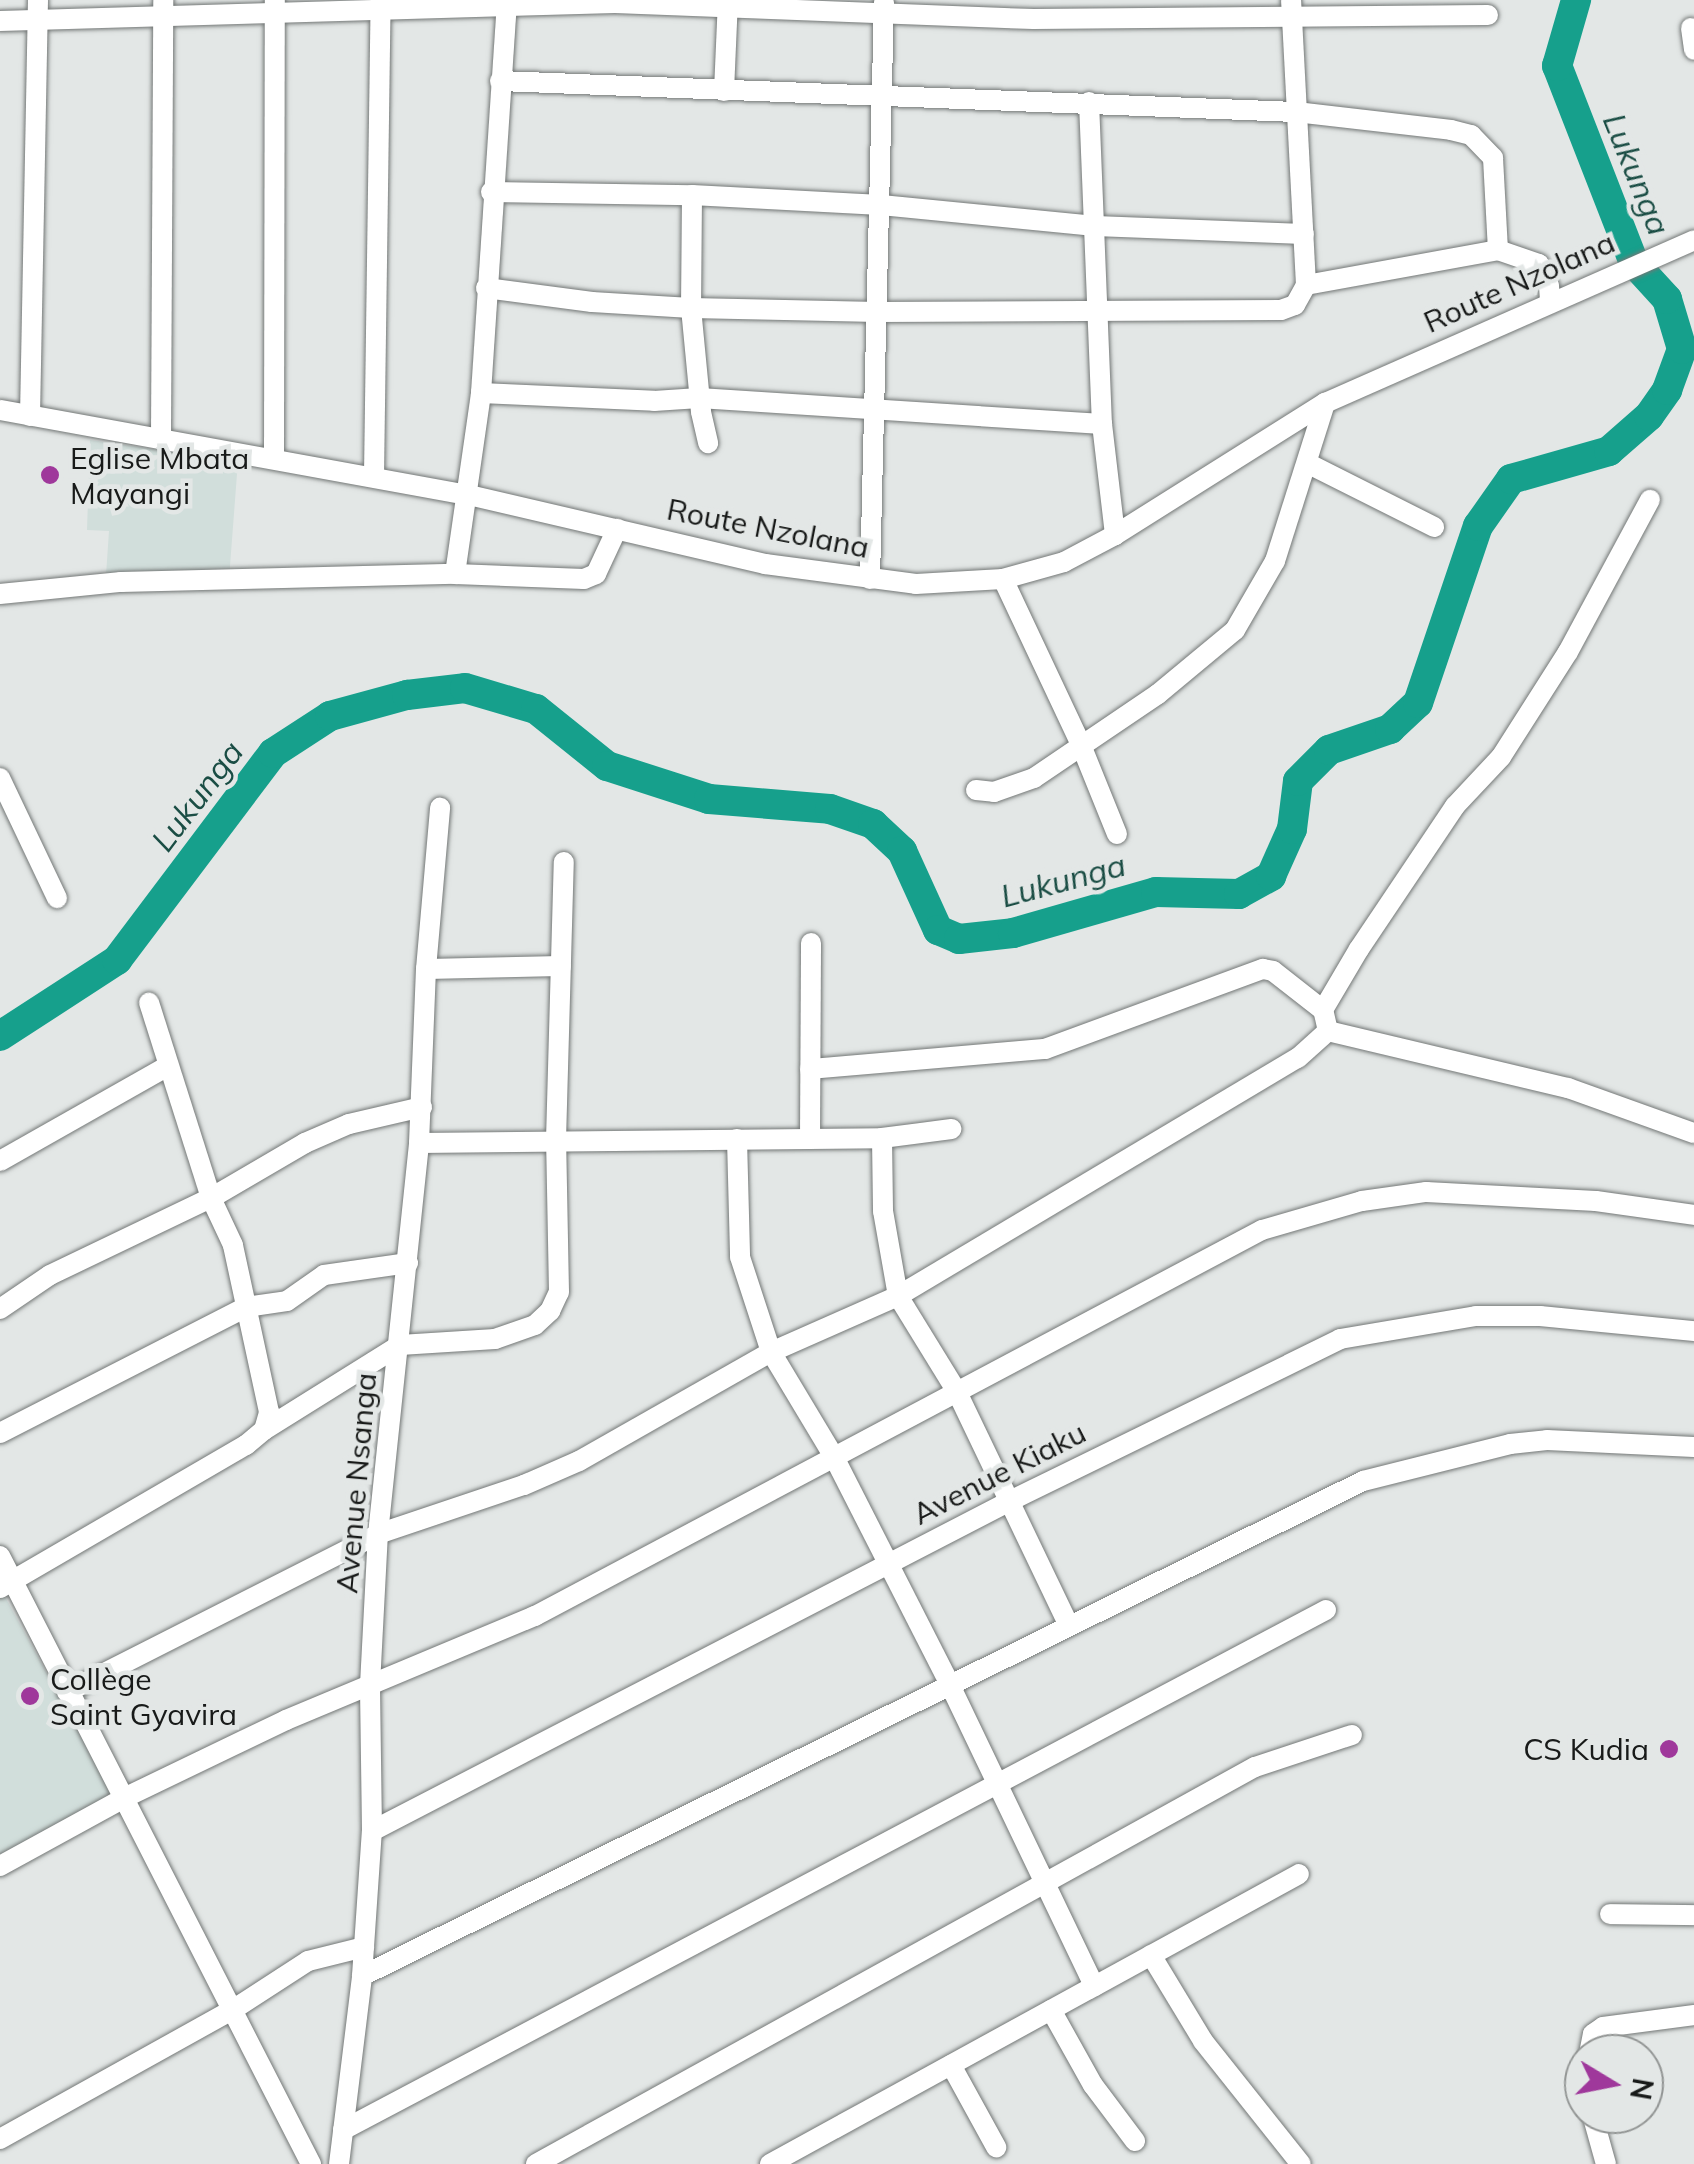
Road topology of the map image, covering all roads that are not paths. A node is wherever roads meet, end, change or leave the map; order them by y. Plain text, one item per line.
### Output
1 (615, 2) edge
2 (507, 3) edge
3 (728, 3) edge
4 (381, 5) edge
5 (884, 6) edge
6 (275, 8) edge
7 (163, 9) edge
8 (1290, 9) edge
9 (38, 10) edge
10 (1488, 15) dead end
11 (0, 21) edge
12 (500, 80) junction
13 (724, 91) junction
14 (883, 93) junction
15 (1089, 102) junction
16 (1296, 112) junction
17 (492, 192) junction
18 (692, 195) junction
19 (881, 205) junction
20 (1095, 226) junction
21 (1304, 234) junction
22 (1694, 240) edge
23 (1498, 250) junction
24 (1306, 285) junction
25 (486, 288) junction
26 (1550, 300) junction
27 (691, 308) junction
28 (1096, 308) junction
29 (878, 312) junction
30 (481, 393) junction
31 (699, 398) junction
32 (1324, 403) junction
33 (0, 410) edge
34 (876, 410) junction
35 (30, 416) junction
36 (1102, 424) junction
37 (161, 438) junction
38 (708, 443) dead end
39 (274, 458) junction
40 (1309, 464) junction
41 (374, 476) junction
42 (469, 495) junction
43 (1650, 500) dead end
44 (1434, 527) dead end
45 (618, 529) junction
46 (1115, 535) junction
47 (455, 574) junction
48 (1002, 579) junction
49 (870, 580) junction
50 (0, 594) edge
51 (1081, 744) junction
52 (1, 785) edge
53 (976, 790) dead end
54 (440, 808) dead end
55 (1116, 834) dead end
56 (564, 862) dead end
57 (56, 898) dead end
58 (812, 943) dead end
59 (561, 966) junction
60 (426, 968) junction
61 (149, 1002) dead end
62 (1326, 1021) junction
63 (166, 1067) junction
64 (810, 1068) junction
65 (422, 1107) junction
66 (951, 1129) dead end
67 (1694, 1133) edge
68 (882, 1138) junction
69 (736, 1139) junction
70 (810, 1139) junction
71 (556, 1140) junction
72 (419, 1143) junction
73 (0, 1162) edge
74 (211, 1198) junction
75 (1694, 1215) edge
76 (408, 1263) junction
77 (898, 1296) junction
78 (246, 1307) junction
79 (0, 1309) edge
80 (1694, 1331) edge
81 (400, 1345) junction
82 (772, 1352) junction
83 (958, 1392) junction
84 (264, 1430) junction
85 (0, 1433) edge
86 (1694, 1447) edge
87 (834, 1457) junction
88 (1010, 1500) junction
89 (378, 1534) junction
90 (0, 1556) edge
91 (886, 1565) junction
92 (6, 1584) edge
93 (1326, 1610) dead end
94 (1069, 1626) junction
95 (950, 1685) junction
96 (370, 1686) junction
97 (67, 1692) junction
98 (1352, 1735) dead end
99 (997, 1784) junction
100 (124, 1798) junction
101 (372, 1832) junction
102 (0, 1866) edge
103 (1298, 1874) dead end
104 (1046, 1882) junction
105 (1610, 1914) dead end
106 (1694, 1915) edge
107 (364, 1947) junction
108 (1151, 1955) junction
109 (362, 1976) junction
110 (1094, 1986) junction
111 (234, 2009) junction
112 (1051, 2010) junction
113 (1694, 2014) edge
114 (1594, 2034) edge
115 (951, 2065) junction
116 (343, 2130) junction
117 (1598, 2134) edge
118 (0, 2139) edge
119 (1134, 2141) dead end
120 (996, 2147) dead end
121 (311, 2164) edge
122 (339, 2164) edge
123 (536, 2164) edge
124 (770, 2164) edge
125 (1301, 2164) edge
126 (1606, 2164) edge

1 - 2 street
1 - 3 street
2 - 4 street
2 - 12 street
3 - 5 street
3 - 13 street
4 - 6 street
4 - 41 street
5 - 8 street
5 - 14 street
6 - 7 street
6 - 39 street
7 - 9 street
7 - 37 street
8 - 10 street
8 - 16 street
9 - 11 street
9 - 35 street
12 - 13 street
12 - 17 street
13 - 14 street
14 - 15 street
14 - 19 street
15 - 16 street
15 - 20 street
16 - 21 street
16 - 23 street
17 - 18 street
17 - 25 street
18 - 19 street
18 - 27 street
19 - 20 street
19 - 29 street
20 - 21 street
20 - 28 street
21 - 24 street
22 - 26 street, Route Nzolana
23 - 24 street
23 - 26 street
24 - 28 street
25 - 27 street
25 - 30 street
26 - 32 street, Route Nzolana
27 - 29 street
27 - 31 street
28 - 29 street
28 - 36 street
29 - 34 street
30 - 31 street
30 - 42 street
31 - 34 street
31 - 38 street
32 - 40 street
32 - 46 street, Route Nzolana
33 - 35 street, Route Nzolana
34 - 36 street
34 - 49 street
35 - 37 street, Route Nzolana
36 - 46 street
37 - 39 street, Route Nzolana
39 - 41 street, Route Nzolana
40 - 44 street
40 - 51 street
41 - 42 street, Route Nzolana
42 - 45 street, Route Nzolana
42 - 47 street
43 - 62 street
45 - 47 street
45 - 49 street, Route Nzolana
46 - 48 street, Route Nzolana
47 - 50 street
48 - 49 street, Route Nzolana
48 - 51 street
51 - 53 street
51 - 55 street
52 - 57 street
54 - 60 street, Avenue Nsanga
56 - 59 street
58 - 64 street
59 - 60 street
59 - 71 street
60 - 65 street, Avenue Nsanga
61 - 63 street
62 - 64 street
62 - 67 street
62 - 77 street
63 - 73 street
63 - 74 street
64 - 70 street
65 - 72 street, Avenue Nsanga
65 - 74 street
66 - 68 street
68 - 70 street
68 - 77 street
69 - 70 street
69 - 71 street
69 - 82 street
71 - 72 street
71 - 81 street
72 - 76 street, Avenue Nsanga
74 - 78 street
74 - 79 street
75 - 83 street
76 - 78 street
76 - 81 street, Avenue Nsanga
77 - 82 street
77 - 83 street
78 - 84 street
78 - 85 street
80 - 88 street, Avenue Kiaku
81 - 84 street
81 - 89 street, Avenue Nsanga
82 - 87 street
82 - 89 street
83 - 87 street
83 - 88 street
84 - 92 street
86 - 94 street
87 - 91 street
87 - 96 street
88 - 91 street, Avenue Kiaku
88 - 94 street
89 - 96 street, Avenue Nsanga
89 - 97 street
90 - 92 street
91 - 95 street
91 - 101 street, Avenue Kiaku
92 - 97 street
93 - 99 street
94 - 95 street
95 - 99 street
95 - 109 street
96 - 100 street
96 - 101 street, Avenue Nsanga
97 - 100 street
98 - 104 street
99 - 104 street
99 - 116 street
100 - 102 street
100 - 111 street
101 - 107 street, Avenue Nsanga
103 - 108 street
104 - 110 street
104 - 123 street
105 - 106 street
107 - 109 street, Avenue Nsanga
107 - 111 street
108 - 110 street
108 - 125 street
109 - 116 street, Avenue Nsanga
110 - 112 street
111 - 118 street
111 - 121 street
112 - 115 street
112 - 119 street
113 - 114 street
115 - 120 street
115 - 124 street
116 - 122 street, Avenue Nsanga
117 - 126 street

